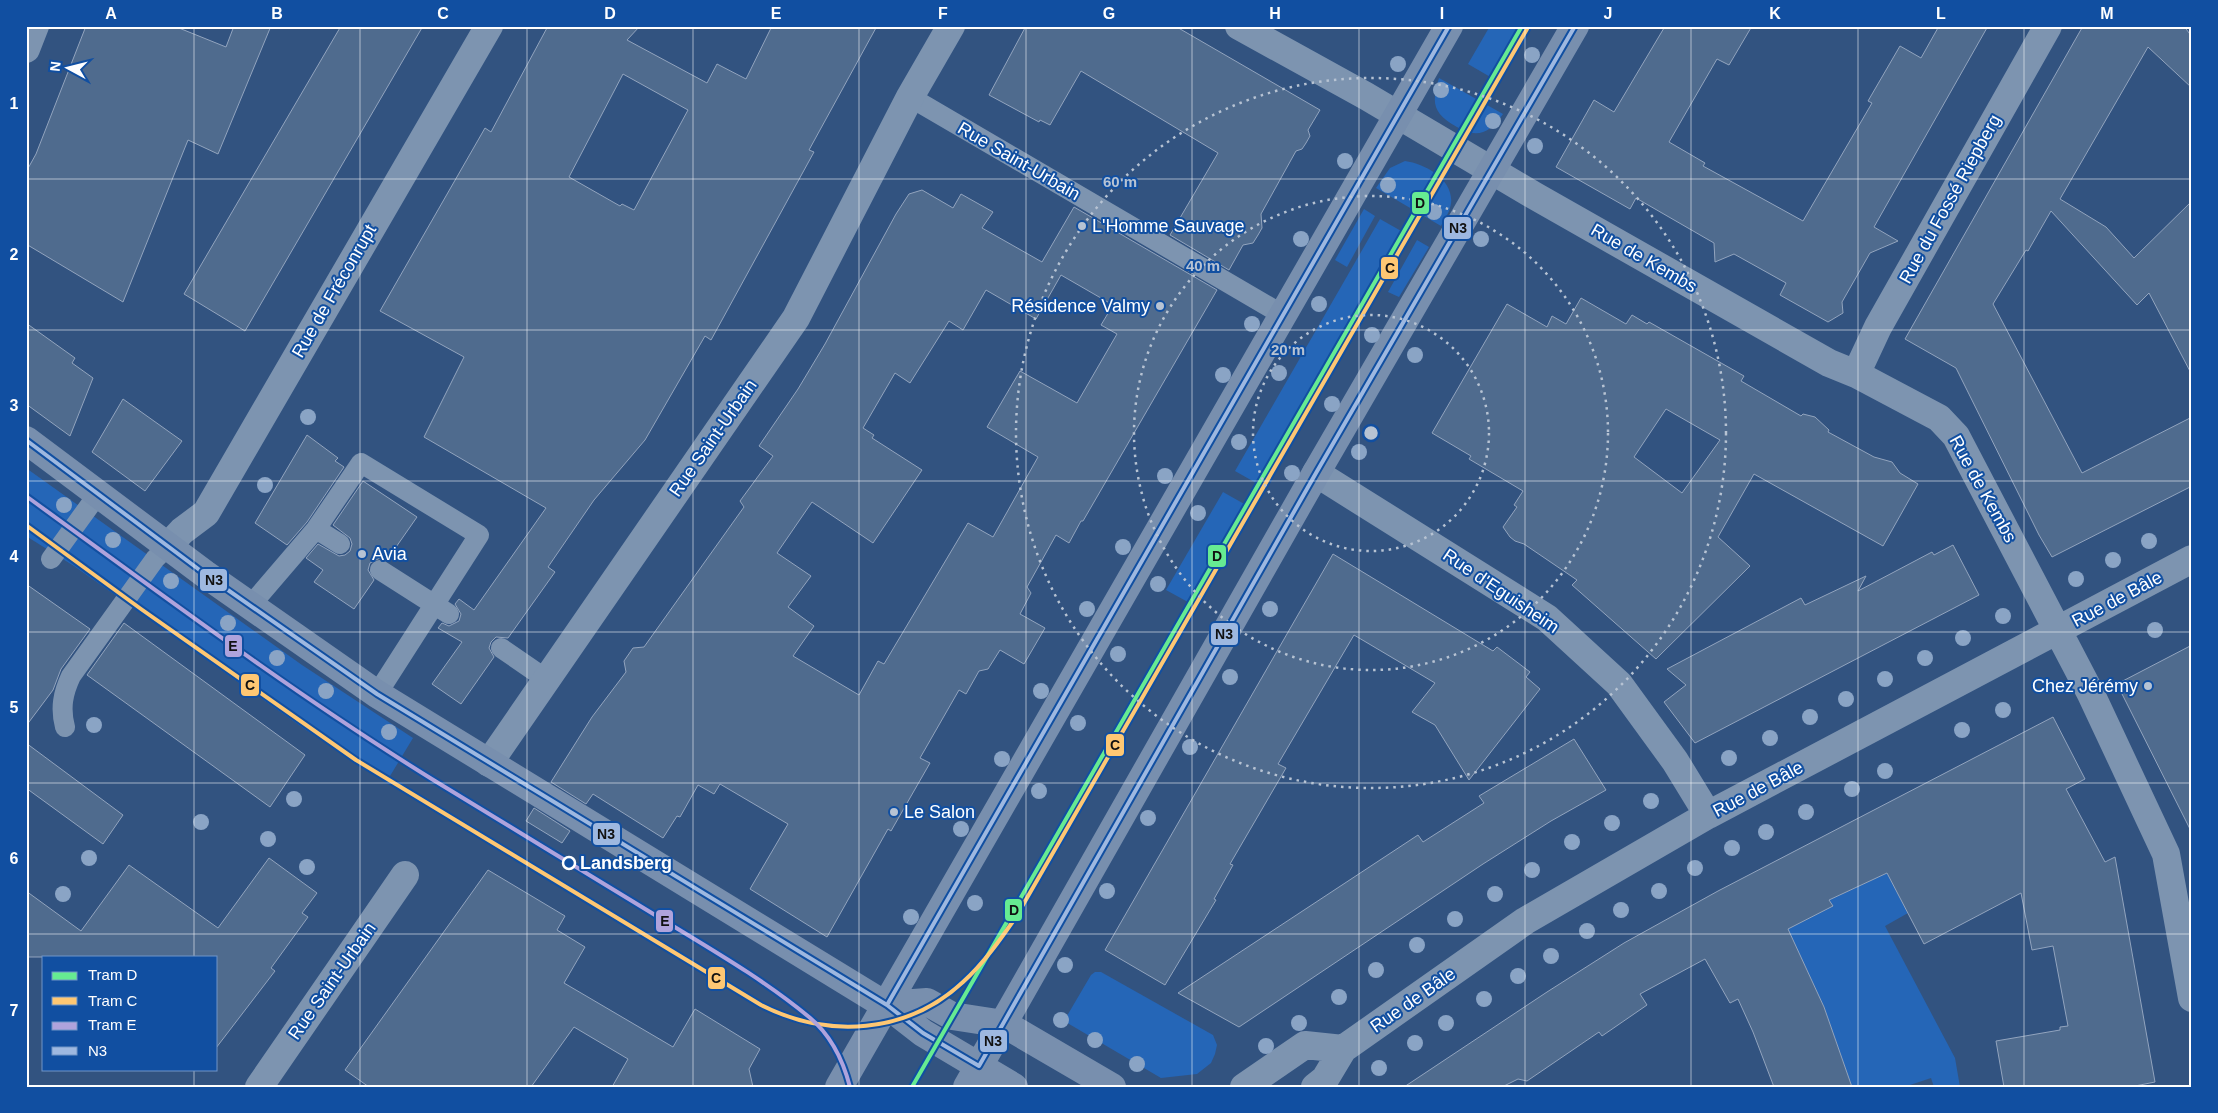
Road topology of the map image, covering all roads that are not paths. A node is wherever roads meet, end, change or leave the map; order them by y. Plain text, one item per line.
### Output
1 (35, 26) edge
2 (489, 26) edge
3 (951, 26) edge
4 (1240, 26) edge
5 (1449, 26) edge
6 (1575, 26) edge
7 (2048, 26) edge
8 (26, 49) edge
9 (910, 98) junction
10 (1398, 115) junction
11 (1492, 170) junction
12 (1283, 315) junction
13 (1856, 374) junction
14 (26, 440) edge
15 (1316, 473) junction
16 (98, 494) junction
17 (316, 528) junction
18 (340, 544) dead end
19 (168, 546) junction
20 (51, 559) dead end
21 (2192, 559) edge
22 (380, 570) dead end
23 (250, 606) junction
24 (442, 610) junction
25 (2058, 631) junction
26 (501, 648) dead end
27 (546, 679) junction
28 (377, 694) junction
29 (64, 727) dead end
30 (489, 763) junction
31 (1708, 815) junction
32 (405, 875) dead end
33 (2192, 998) edge
34 (887, 1005) junction
35 (1004, 1024) junction
36 (1344, 1049) junction
37 (973, 1076) edge
38 (259, 1087) edge
39 (840, 1087) edge
40 (1014, 1087) edge
41 (1112, 1087) edge
42 (1244, 1087) edge
43 (1314, 1087) edge

1 - 8 street
2 - 19 street, Rue de Fréconrupt
3 - 9 street, Rue Saint-Urbain
4 - 10 street, Rue de Kembs
5 - 10 main road
6 - 11 main road
7 - 13 street, Rue du Fossé Riepberg
9 - 12 lane, Rue Saint-Urbain
9 - 27 street, Rue Saint-Urbain
10 - 11 street, Rue de Kembs
10 - 12 main road
11 - 13 street, Rue de Kembs
11 - 15 main road
12 - 34 main road
13 - 25 street, Rue de Kembs
14 - 16 main road
15 - 31 street, Rue d'Eguisheim
15 - 35 main road
16 - 19 main road
16 - 20 lane
17 - 18 lane
17 - 23 lane
17 - 24 lane
19 - 23 main road
19 - 29 lane
21 - 25 street, Rue de Bâle
22 - 24 lane
23 - 28 main road
24 - 28 lane
25 - 31 street, Rue de Bâle
25 - 33 street, Rue de Kembs
26 - 27 lane
27 - 30 street, Rue Saint-Urbain
28 - 30 main road
30 - 34 main road
31 - 36 street, Rue de Bâle
32 - 38 street, Rue Saint-Urbain
34 - 35 main road
34 - 37 main road
34 - 39 main road
35 - 37 main road
35 - 41 main road
36 - 42 street
36 - 43 street, Rue de Bâle
37 - 40 main road

